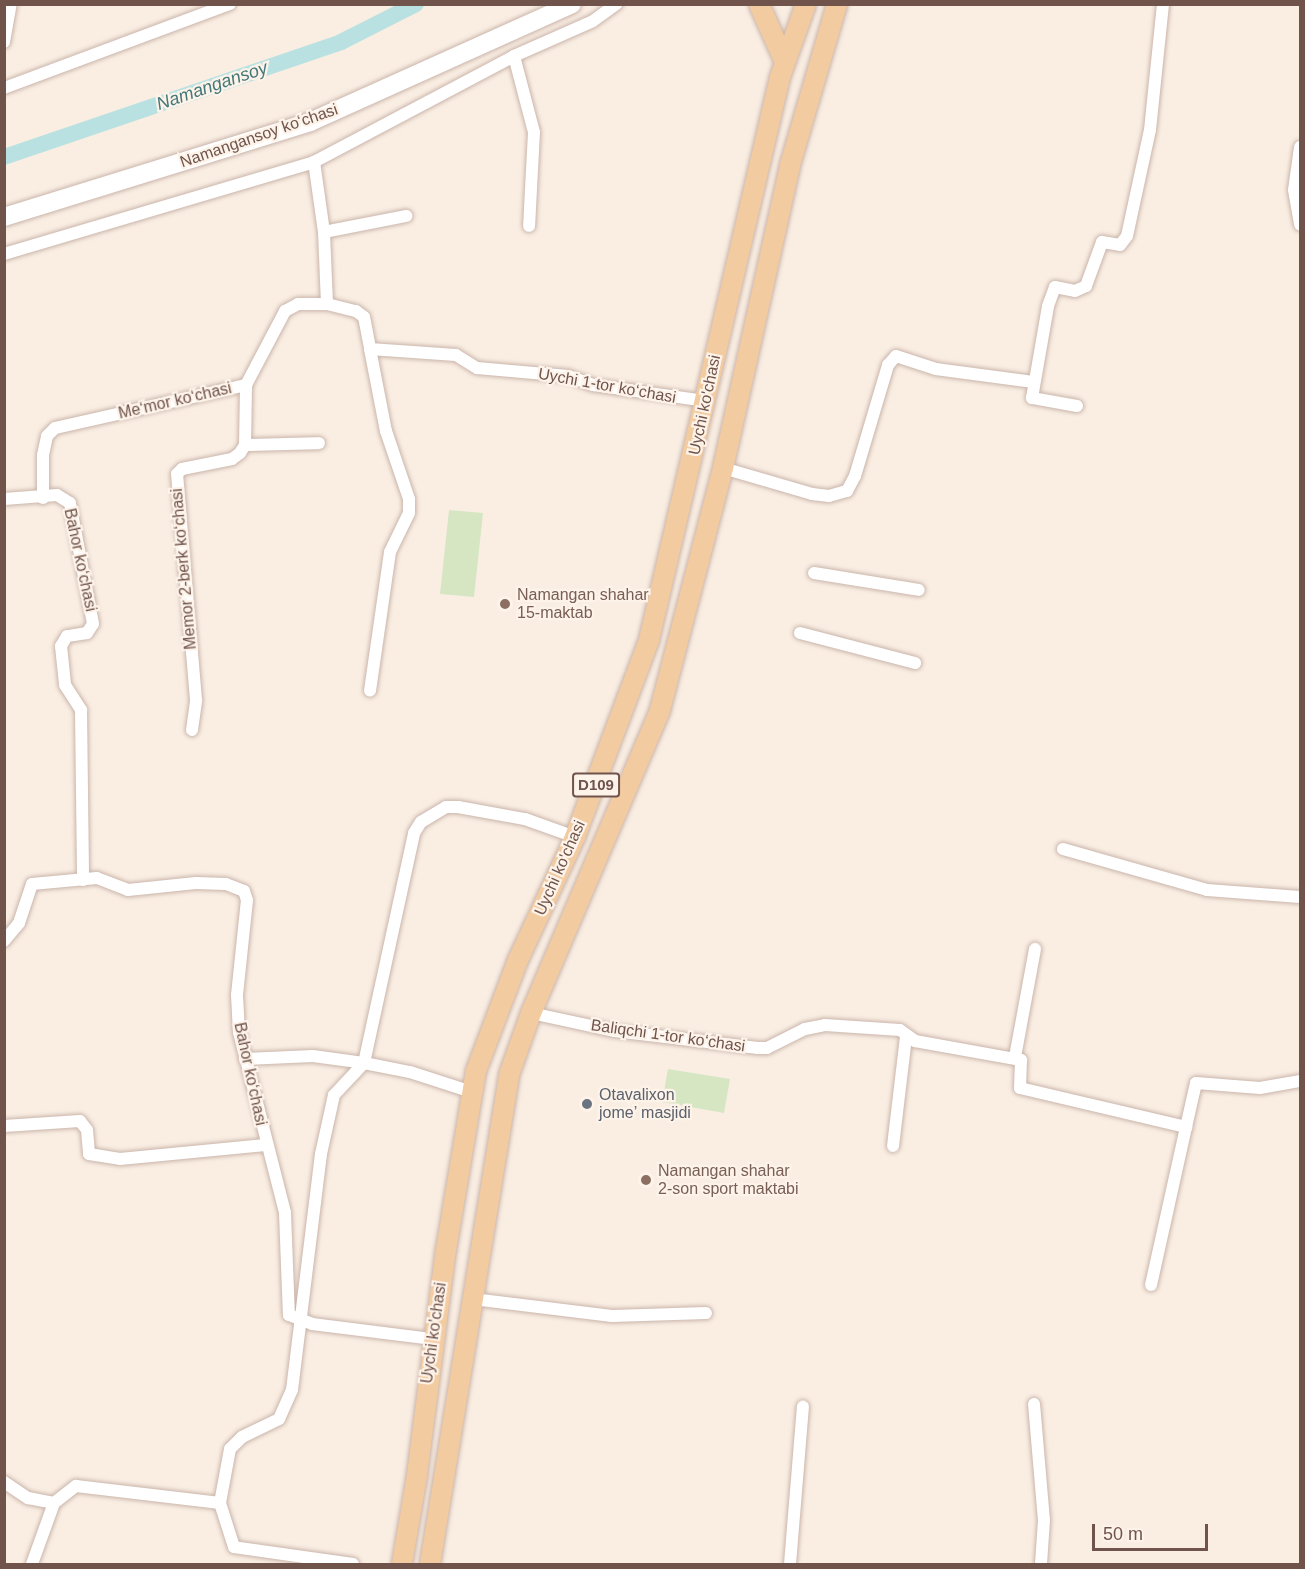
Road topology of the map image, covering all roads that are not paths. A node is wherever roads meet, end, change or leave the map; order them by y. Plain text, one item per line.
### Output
1 (11, 4) edge
2 (230, 4) edge
3 (572, 4) edge
4 (616, 4) edge
5 (759, 4) edge
6 (806, 4) edge
7 (837, 4) edge
8 (1163, 4) edge
9 (4, 42) edge
10 (514, 56) junction
11 (784, 60) junction
12 (4, 88) edge
13 (1300, 147) edge
14 (314, 162) junction
15 (406, 216) dead end
16 (4, 217) edge
17 (1300, 224) edge
18 (529, 226) dead end
19 (324, 232) junction
20 (4, 254) edge
21 (327, 304) junction
22 (370, 349) junction
23 (1033, 382) junction
24 (246, 385) junction
25 (706, 401) junction
26 (1077, 406) dead end
27 (319, 443) dead end
28 (245, 445) junction
29 (723, 468) junction
30 (43, 498) junction
31 (4, 500) edge
32 (814, 573) dead end
33 (919, 590) dead end
34 (800, 633) dead end
35 (915, 663) dead end
36 (370, 692) dead end
37 (192, 730) dead end
38 (575, 837) junction
39 (1063, 849) dead end
40 (82, 880) junction
41 (1300, 897) edge
42 (4, 941) edge
43 (1035, 949) dead end
44 (531, 1013) junction
45 (906, 1037) junction
46 (1015, 1057) junction
47 (245, 1059) junction
48 (364, 1064) junction
49 (1300, 1081) edge
50 (472, 1092) junction
51 (4, 1126) edge
52 (1186, 1127) junction
53 (265, 1145) junction
54 (893, 1146) dead end
55 (1151, 1286) dead end
56 (473, 1299) junction
57 (706, 1313) dead end
58 (299, 1322) junction
59 (434, 1339) junction
60 (1034, 1404) dead end
61 (803, 1407) dead end
62 (4, 1482) edge
63 (54, 1503) junction
64 (220, 1503) junction
65 (32, 1564) edge
66 (353, 1564) edge
67 (402, 1564) edge
68 (430, 1564) edge
69 (790, 1564) edge
70 (1041, 1564) edge

1 - 9 street
2 - 12 street
3 - 16 street, Namangansoy koʻchasi
4 - 10 street
5 - 11 main road
6 - 11 main road, Uychi ko'chasi / D109
7 - 29 main road, Uychi ko'chasi / D109
8 - 23 street
10 - 14 street
10 - 18 street
11 - 25 main road, Uychi ko'chasi / D109
13 - 17 street
14 - 19 street
14 - 20 street
15 - 19 street
19 - 21 street
21 - 22 street
21 - 24 street, Meʻmor koʻchasi
22 - 25 street, Uychi 1-tor koʻchasi
22 - 36 street
23 - 26 street
23 - 29 street
24 - 28 street
24 - 30 street, Meʻmor koʻchasi
25 - 38 main road, Uychi ko'chasi / D109
27 - 28 street
28 - 37 street, Memor 2-berk koʻchasi
29 - 44 main road, Uychi ko'chasi / D109
30 - 31 street
30 - 40 street, Bahor koʻchasi
32 - 33 street
34 - 35 street
38 - 48 street
38 - 50 main road, Uychi ko'chasi / D109
39 - 41 street
40 - 42 street
40 - 47 street, Bahor koʻchasi
43 - 46 street
44 - 45 street, Baliqchi 1-tor koʻchasi
44 - 56 main road, Uychi ko'chasi / D109
45 - 46 street, Baliqchi 1-tor koʻchasi
45 - 54 street
46 - 52 street
47 - 48 street
47 - 53 street, Bahor koʻchasi
48 - 50 street
48 - 58 street
49 - 52 street
50 - 59 main road, Uychi ko'chasi / D109
51 - 53 street
52 - 55 street
53 - 58 street, Bahor koʻchasi
56 - 57 street
56 - 68 main road, Uychi ko'chasi / D109
58 - 59 street
58 - 64 street
59 - 67 main road, Uychi ko'chasi / D109
60 - 70 street
61 - 69 street
62 - 63 street
63 - 64 street
63 - 65 street
64 - 66 street

